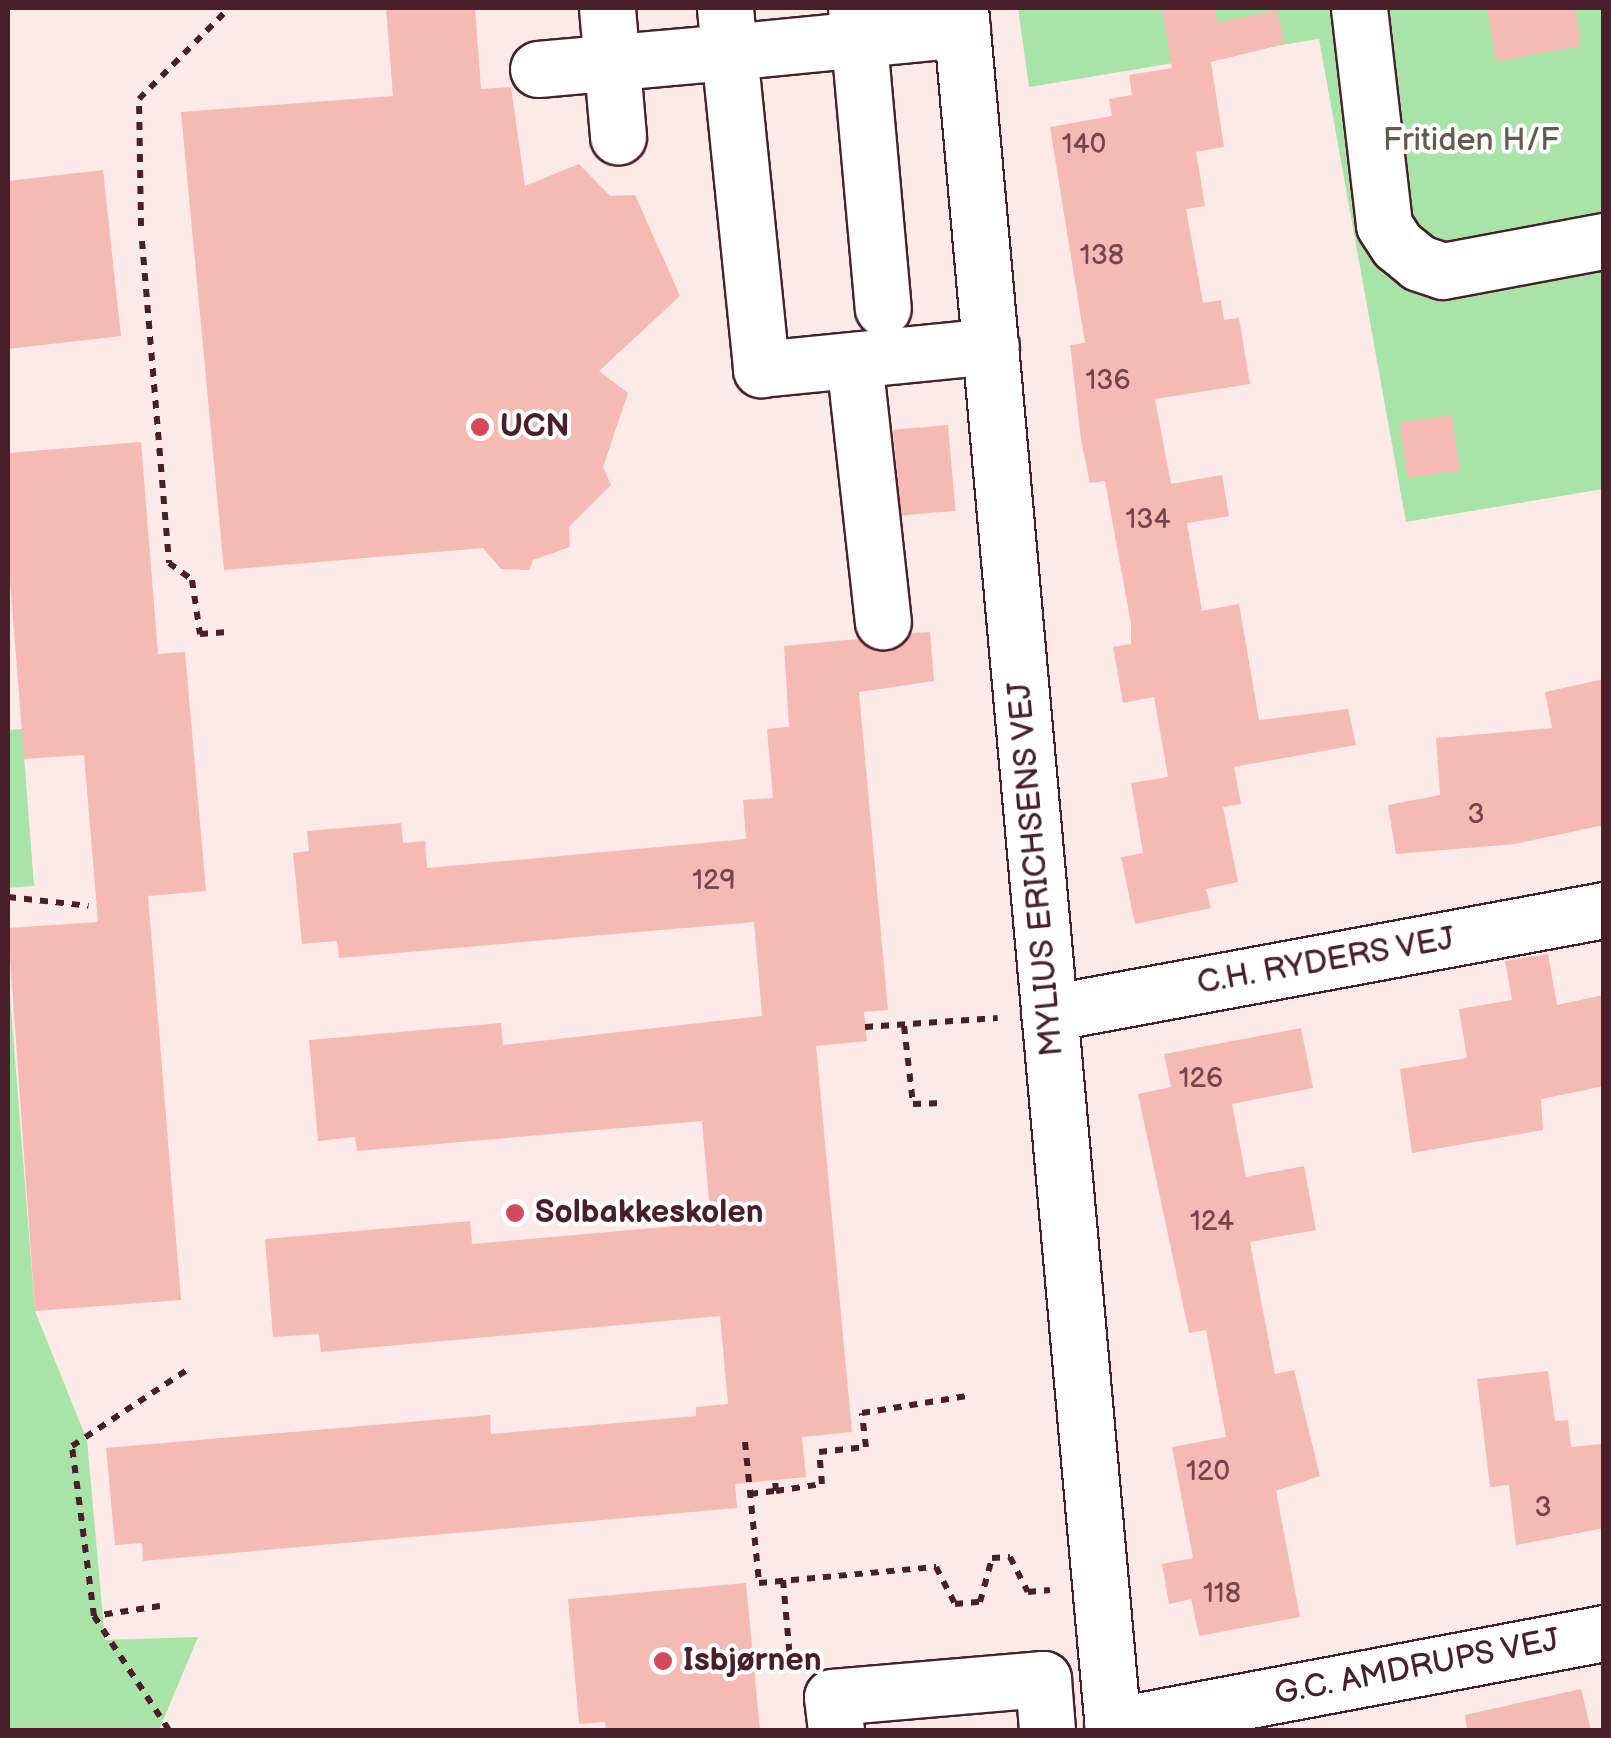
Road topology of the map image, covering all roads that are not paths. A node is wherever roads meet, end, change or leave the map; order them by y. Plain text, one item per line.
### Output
1 (607, 8) edge
2 (1360, 8) edge
3 (961, 18) edge
4 (858, 23) edge
5 (727, 30) edge
6 (612, 62) junction
7 (538, 69) dead end
8 (618, 136) dead end
9 (1604, 241) edge
10 (884, 308) dead end
11 (992, 346) junction
12 (854, 360) junction
13 (882, 620) dead end
14 (1604, 910) edge
15 (1049, 1013) junction
16 (1604, 1632) edge
17 (1112, 1729) edge
18 (836, 1730) edge
19 (1047, 1730) edge

1 - 6 street
2 - 9 street
3 - 4 street
3 - 11 street, MYLIUS ERICHSENS VEJ
4 - 5 street
4 - 10 street
5 - 6 street
5 - 12 street
6 - 7 street
6 - 8 street
11 - 12 street
11 - 15 street, MYLIUS ERICHSENS VEJ
12 - 13 street
14 - 15 street, C.H. RYDERS VEJ
15 - 17 street, MYLIUS ERICHSENS VEJ
16 - 17 street, G.C. AMDRUPS VEJ
18 - 19 street

